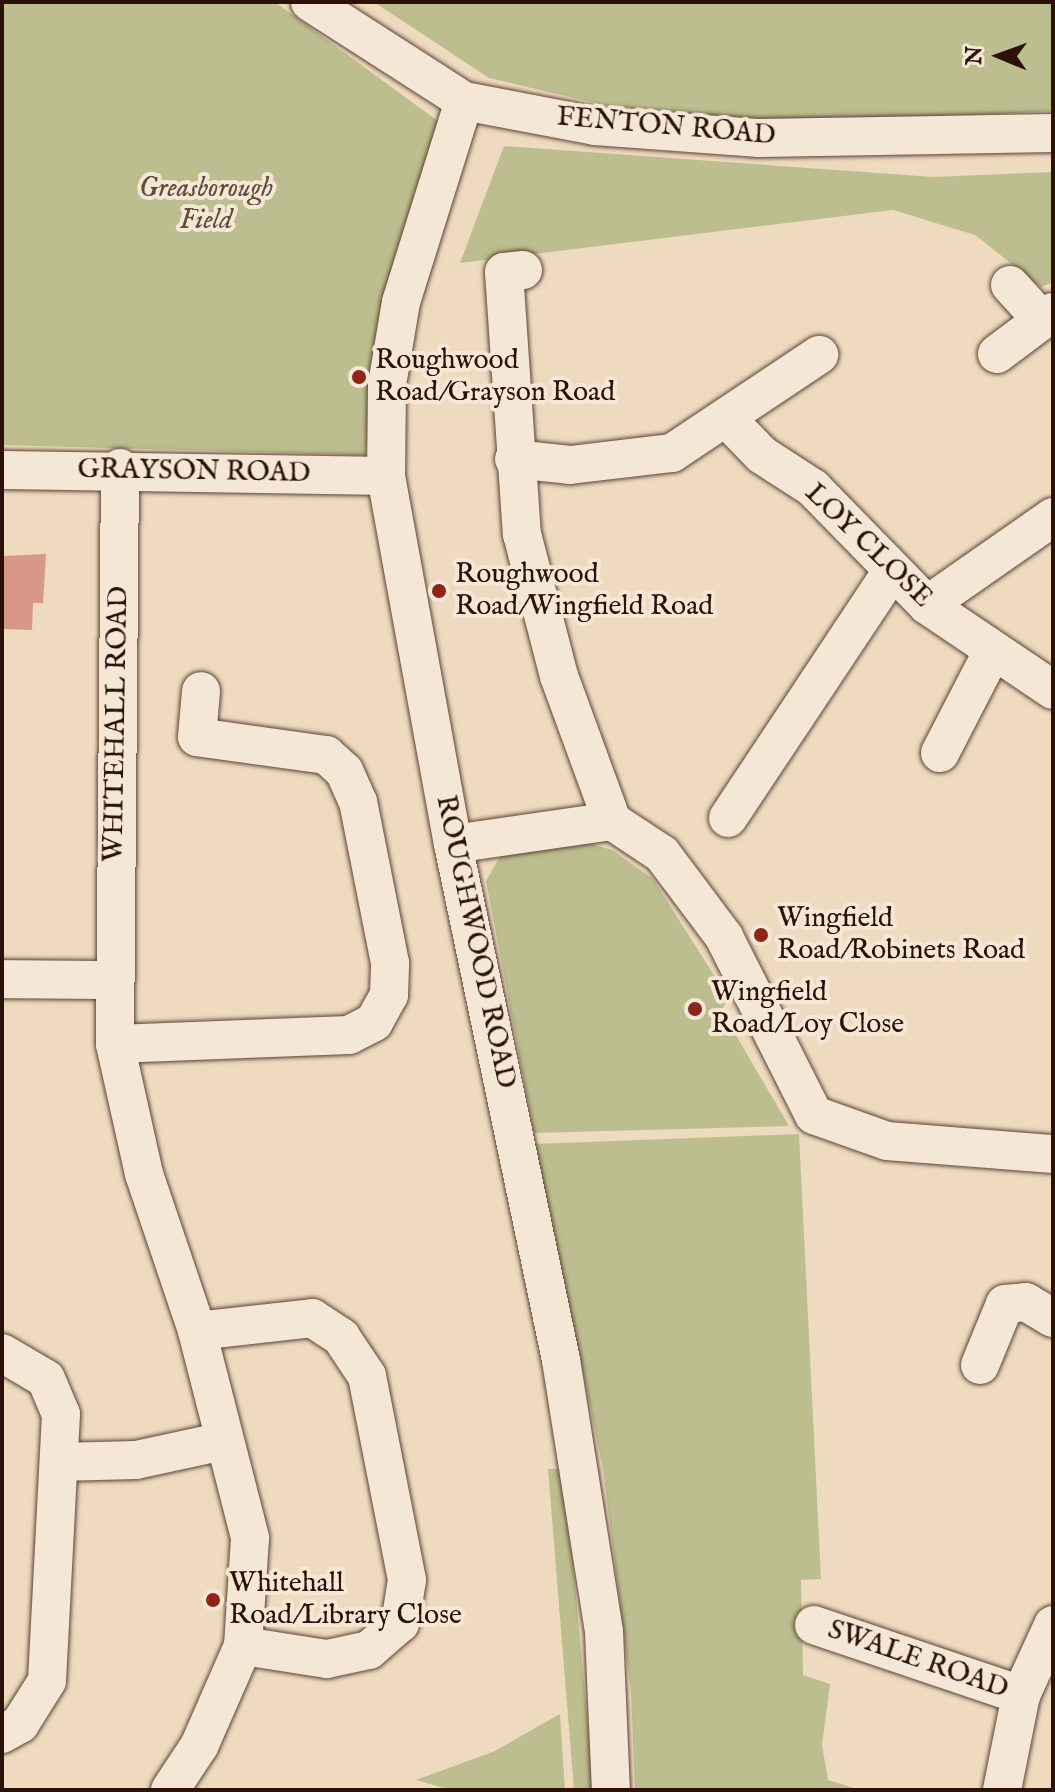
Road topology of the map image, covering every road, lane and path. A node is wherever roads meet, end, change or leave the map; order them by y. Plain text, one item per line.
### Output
1 (310, 2) edge
2 (464, 101) junction
3 (1053, 133) edge
4 (523, 270) dead end
5 (1010, 285) dead end
6 (1048, 316) edge
7 (997, 354) dead end
8 (819, 355) dead end
9 (729, 421) junction
10 (514, 459) junction
11 (120, 468) junction
12 (2, 470) edge
13 (386, 476) junction
14 (1053, 517) edge
15 (890, 574) junction
16 (927, 605) junction
17 (991, 654) junction
18 (1053, 690) edge
19 (201, 691) dead end
20 (940, 753) dead end
21 (728, 818) dead end
22 (612, 821) junction
23 (453, 844) junction
24 (2, 979) edge
25 (114, 980) junction
26 (115, 1044) junction
27 (1053, 1154) edge
28 (1053, 1318) edge
29 (197, 1331) junction
30 (2, 1353) edge
31 (980, 1365) dead end
32 (224, 1441) junction
33 (59, 1462) junction
34 (814, 1625) dead end
35 (1053, 1625) edge
36 (243, 1646) junction
37 (1021, 1695) junction
38 (2, 1734) edge
39 (170, 1790) edge
40 (611, 1790) edge
41 (1002, 1790) edge

1 - 2 street, FENTON ROAD
2 - 3 street, FENTON ROAD
2 - 13 street, ROUGHWOOD ROAD
4 - 10 street
5 - 6 street
6 - 7 street
8 - 9 street
9 - 10 street
9 - 15 street, LOY CLOSE
10 - 22 street
11 - 12 street, GRAYSON ROAD
11 - 13 street, GRAYSON ROAD
11 - 25 street, WHITEHALL ROAD
13 - 23 street, ROUGHWOOD ROAD
14 - 16 street
15 - 16 street, LOY CLOSE
15 - 21 street
16 - 17 street, LOY CLOSE
17 - 18 street, LOY CLOSE
17 - 20 street
19 - 26 street
22 - 23 street
22 - 27 street
23 - 40 street, ROUGHWOOD ROAD
24 - 25 street
25 - 26 street, WHITEHALL ROAD
26 - 29 street, WHITEHALL ROAD
28 - 31 street
29 - 32 street, WHITEHALL ROAD
29 - 36 street
30 - 33 street
32 - 33 street
32 - 36 street, WHITEHALL ROAD
33 - 38 street
34 - 37 street, SWALE ROAD
35 - 37 street
36 - 39 street, WHITEHALL ROAD
37 - 41 street

